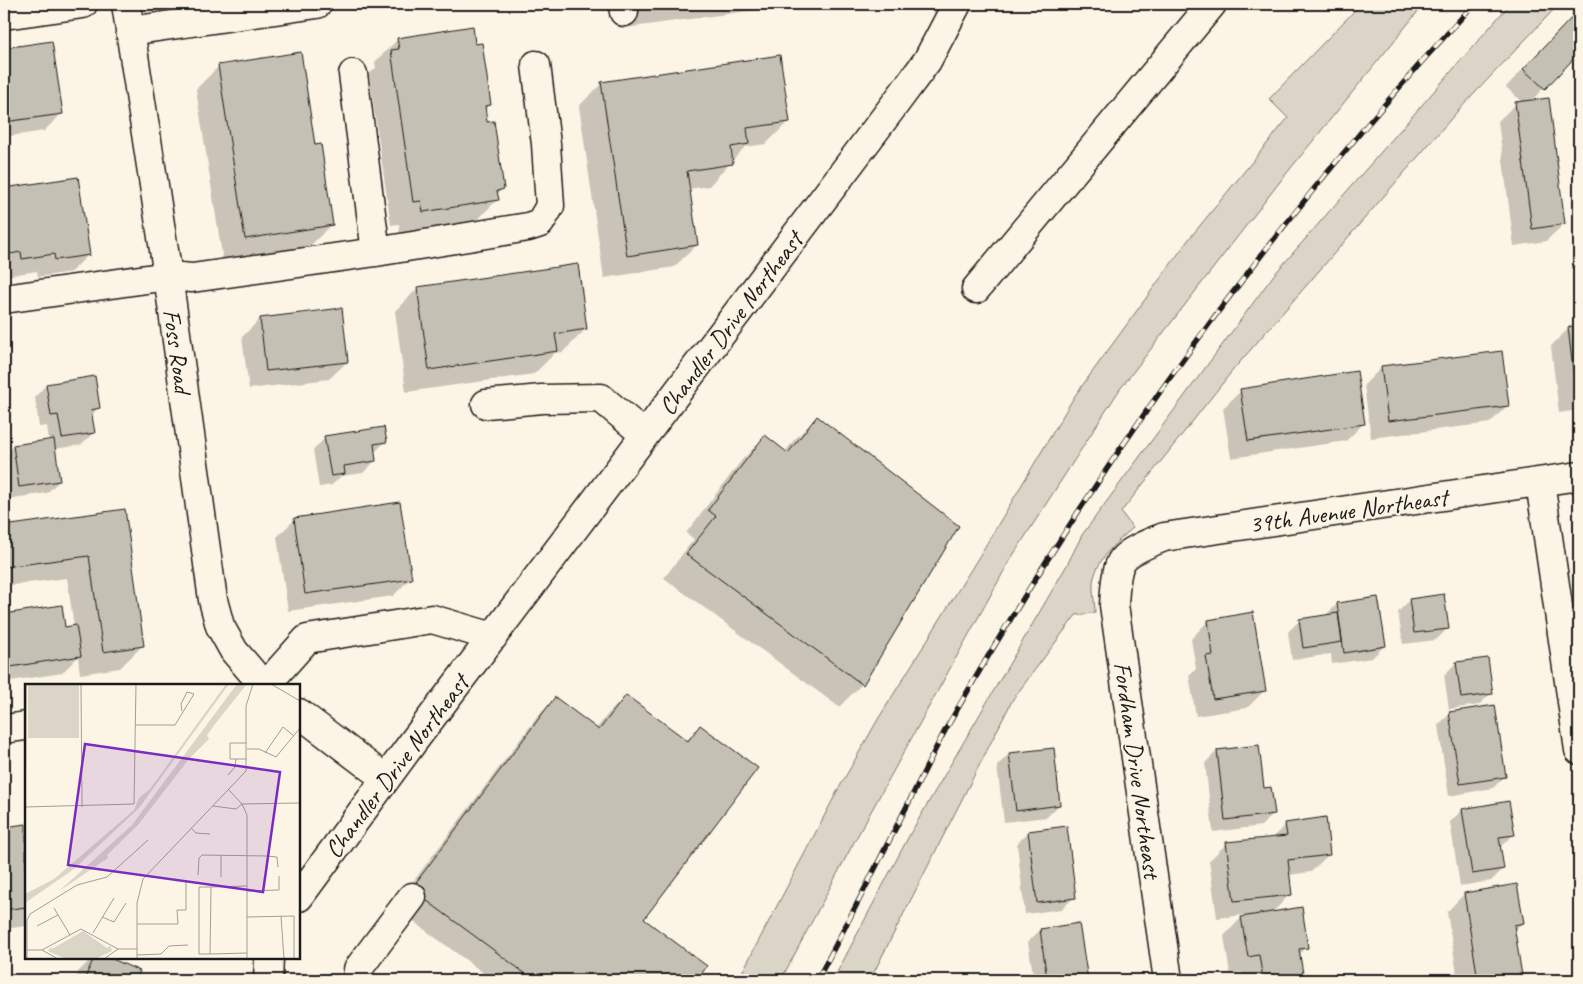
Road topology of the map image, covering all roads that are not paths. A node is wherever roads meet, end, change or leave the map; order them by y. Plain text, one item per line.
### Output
1 (83, 4) edge
2 (126, 4) edge
3 (317, 4) edge
4 (958, 4) edge
5 (1212, 4) edge
6 (4, 15) edge
7 (130, 31) junction
8 (536, 65) dead end
9 (353, 74) dead end
10 (376, 252) junction
11 (168, 276) junction
12 (976, 289) dead end
13 (4, 299) edge
14 (486, 404) dead end
15 (646, 435) junction
16 (1579, 476) edge
17 (1540, 482) junction
18 (1122, 560) joint
19 (493, 637) junction
20 (263, 684) edge
21 (265, 684) edge
22 (300, 714) edge
23 (25, 726) edge
24 (4, 729) edge
25 (1579, 750) edge
26 (386, 779) junction
27 (300, 896) edge
28 (412, 897) dead end
29 (269, 959) edge
30 (268, 980) edge
31 (358, 980) edge
32 (1168, 980) edge

1 - 6 street
2 - 7 street, Foss Road
3 - 7 street
4 - 15 street, Chandler Drive Northeast
5 - 12 street
7 - 11 street, Foss Road
8 - 10 street
9 - 10 street
10 - 11 street
11 - 13 street
11 - 20 street, Foss Road
14 - 15 street
15 - 19 street, Chandler Drive Northeast
16 - 17 street, 39th Avenue Northeast
17 - 18 street, 39th Avenue Northeast
17 - 25 street
18 - 32 street, Fordham Drive Northeast
19 - 21 street
19 - 26 street, Chandler Drive Northeast
22 - 26 street
23 - 24 street
26 - 27 street, Chandler Drive Northeast
28 - 31 street
29 - 30 street

